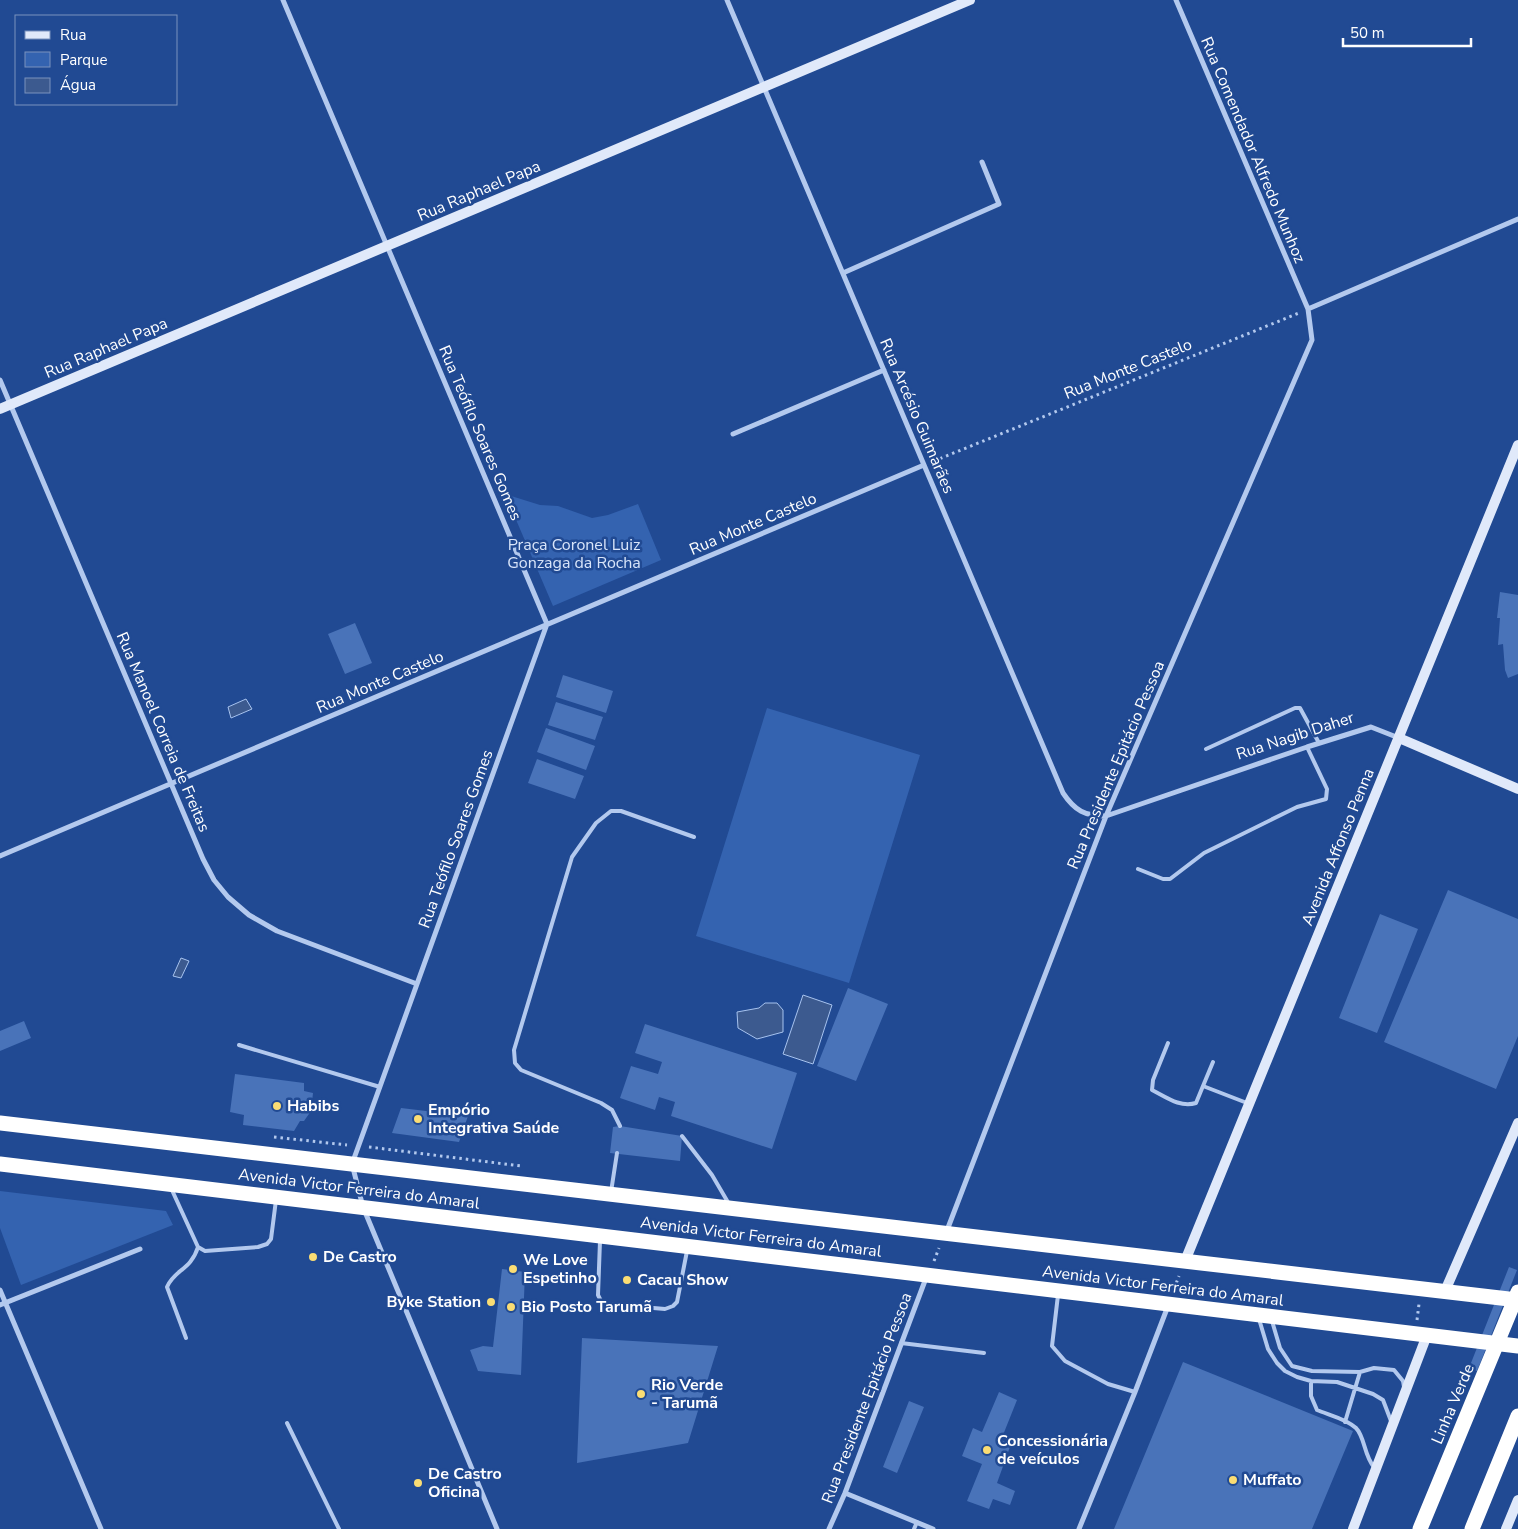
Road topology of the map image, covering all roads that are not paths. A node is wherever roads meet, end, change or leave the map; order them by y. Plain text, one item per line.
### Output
1 (284, 0) edge
2 (727, 0) edge
3 (970, 0) edge
4 (1176, 0) edge
5 (764, 87) junction
6 (982, 162) dead end
7 (1518, 219) edge
8 (388, 246) junction
9 (843, 273) junction
10 (1308, 309) junction
11 (884, 370) junction
12 (0, 380) edge
13 (11, 405) junction
14 (0, 409) edge
15 (733, 434) dead end
16 (1518, 445) edge
17 (924, 466) junction
18 (547, 624) junction
19 (1399, 738) junction
20 (1319, 743) junction
21 (1307, 747) junction
22 (1206, 749) dead end
23 (172, 784) junction
24 (1518, 789) edge
25 (1106, 816) junction
26 (694, 837) dead end
27 (0, 856) edge
28 (1138, 869) dead end
29 (417, 984) junction
30 (1168, 1043) dead end
31 (239, 1045) dead end
32 (1213, 1062) dead end
33 (1203, 1086) junction
34 (380, 1087) junction
35 (1249, 1104) junction
36 (0, 1122) edge
37 (1518, 1123) edge
38 (620, 1126) dead end
39 (682, 1136) dead end
40 (617, 1153) dead end
41 (0, 1164) edge
42 (352, 1164) junction
43 (169, 1184) junction
44 (610, 1194) junction
45 (276, 1197) junction
46 (363, 1207) junction
47 (731, 1208) junction
48 (945, 1233) junction
49 (600, 1236) junction
50 (688, 1246) junction
51 (198, 1247) junction
52 (140, 1249) dead end
53 (1185, 1261) junction
54 (927, 1275) junction
55 (0, 1290) edge
56 (1058, 1290) junction
57 (1445, 1291) junction
58 (1518, 1292) edge
59 (1518, 1300) edge
60 (3, 1304) edge
61 (1169, 1304) junction
62 (1264, 1315) junction
63 (1421, 1334) junction
64 (186, 1338) dead end
65 (901, 1343) junction
66 (1518, 1346) edge
67 (984, 1353) dead end
68 (1360, 1372) junction
69 (1311, 1381) junction
70 (1355, 1389) junction
71 (1136, 1392) junction
72 (1405, 1393) junction
73 (1518, 1416) edge
74 (1345, 1422) junction
75 (287, 1423) dead end
76 (1393, 1425) junction
77 (1376, 1469) junction
78 (845, 1493) junction
79 (1518, 1500) edge
80 (917, 1522) junction
81 (102, 1529) edge
82 (339, 1529) edge
83 (497, 1529) edge
84 (829, 1529) edge
85 (914, 1529) edge
86 (933, 1529) edge
87 (1079, 1529) edge
88 (1353, 1529) edge
89 (1420, 1529) edge
90 (1472, 1529) edge
91 (1506, 1529) edge

1 - 8 street, Rua Teófilo Soares Gomes
2 - 5 street, Rua Arcésio Guimarães
3 - 5 street, Rua Raphael Papa
4 - 10 street, Rua Comendador Alfredo Munhoz
5 - 8 street, Rua Raphael Papa
5 - 9 street, Rua Arcésio Guimarães
6 - 9 street
7 - 10 street
8 - 13 street, Rua Raphael Papa
8 - 18 street, Rua Teófilo Soares Gomes
9 - 11 street, Rua Arcésio Guimarães
10 - 25 street, Rua Presidente Epitácio Pessoa
11 - 15 street
11 - 17 street, Rua Arcésio Guimarães
12 - 13 street, Rua Manoel Correia de Freitas
13 - 14 street, Rua Raphael Papa
13 - 23 street, Rua Manoel Correia de Freitas
16 - 19 street, Avenida Affonso Penna
17 - 18 street, Rua Monte Castelo
17 - 25 street, Rua Arcésio Guimarães
18 - 23 street, Rua Monte Castelo
18 - 29 street, Rua Teófilo Soares Gomes
19 - 20 street, Rua Nagib Daher
19 - 24 street, Rua Nagib Daher
19 - 35 street, Avenida Affonso Penna
20 - 21 street, Rua Nagib Daher
20 - 22 lane
21 - 25 street, Rua Nagib Daher
21 - 28 lane
23 - 27 street, Rua Monte Castelo
23 - 29 street, Rua Manoel Correia de Freitas
25 - 48 street, Rua Presidente Epitácio Pessoa
26 - 38 lane
29 - 34 street, Rua Teófilo Soares Gomes
30 - 33 lane
31 - 34 lane
32 - 33 lane
33 - 35 lane
34 - 42 street, Rua Teófilo Soares Gomes
35 - 53 street, Avenida Affonso Penna
36 - 42 highway, Avenida Victor Ferreira do Amaral
37 - 57 street
39 - 47 lane
40 - 44 lane
41 - 43 highway, Avenida Victor Ferreira do Amaral
42 - 44 highway, Avenida Victor Ferreira do Amaral
42 - 46 street
43 - 45 highway, Avenida Victor Ferreira do Amaral
43 - 51 lane
44 - 47 highway, Avenida Victor Ferreira do Amaral
45 - 46 highway, Avenida Victor Ferreira do Amaral
45 - 51 lane
46 - 49 highway, Avenida Victor Ferreira do Amaral
46 - 83 street
47 - 48 highway, Avenida Victor Ferreira do Amaral
48 - 53 highway, Avenida Victor Ferreira do Amaral
49 - 50 highway, Avenida Victor Ferreira do Amaral
49 - 50 lane
50 - 54 highway, Avenida Victor Ferreira do Amaral
51 - 64 lane
52 - 60 street
53 - 57 highway, Avenida Victor Ferreira do Amaral
54 - 56 highway, Avenida Victor Ferreira do Amaral
54 - 65 street, Rua Presidente Epitácio Pessoa
55 - 60 street
56 - 61 highway, Avenida Victor Ferreira do Amaral
56 - 71 lane
57 - 59 highway, Avenida Victor Ferreira do Amaral
58 - 89 highway, Linha Verde, bridge
60 - 81 street
61 - 62 highway, Avenida Victor Ferreira do Amaral
61 - 71 street
62 - 63 highway, Avenida Victor Ferreira do Amaral
62 - 68 lane
62 - 69 lane
63 - 66 highway, Avenida Victor Ferreira do Amaral
63 - 72 street
65 - 67 lane
65 - 78 street, Rua Presidente Epitácio Pessoa
68 - 70 lane
68 - 72 lane
69 - 70 lane
69 - 74 lane
70 - 74 lane
70 - 76 lane
71 - 87 street
72 - 76 street
73 - 90 highway
74 - 77 lane
75 - 82 lane
76 - 77 street
77 - 88 street
78 - 80 street
78 - 84 street, Rua Presidente Epitácio Pessoa
79 - 91 street
80 - 85 lane
80 - 86 street

